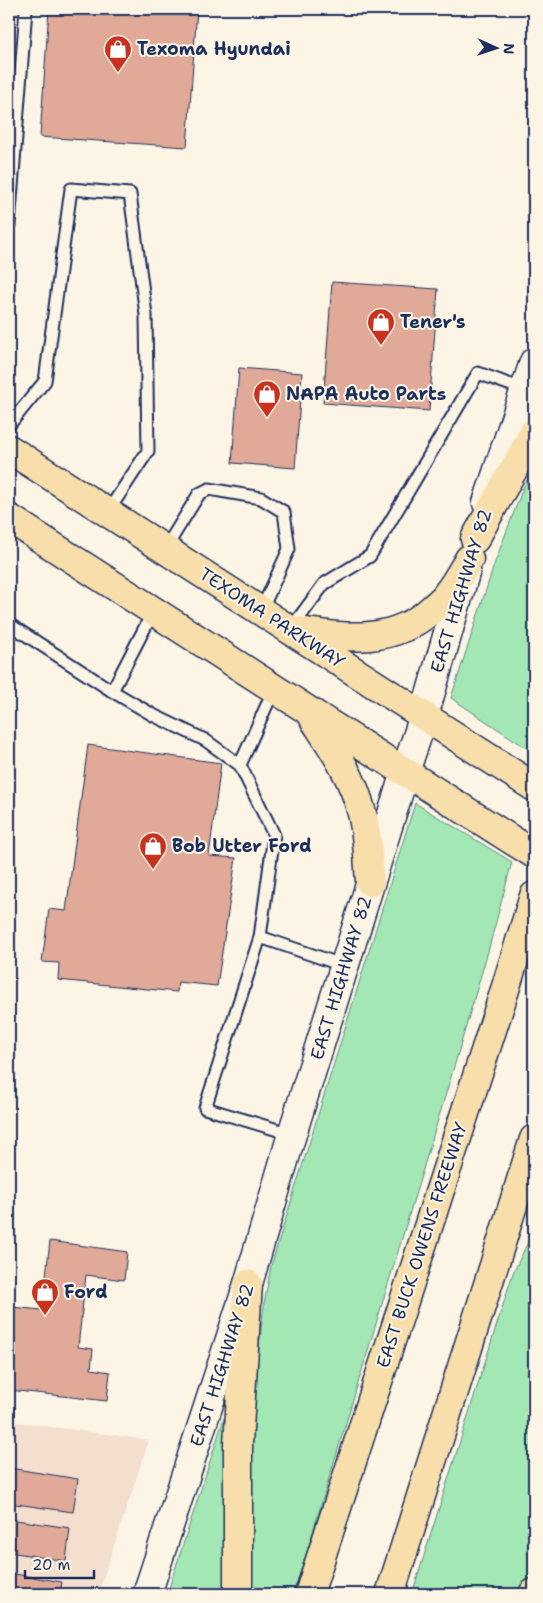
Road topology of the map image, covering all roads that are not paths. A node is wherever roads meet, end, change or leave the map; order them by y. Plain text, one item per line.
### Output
1 (26, 9) edge
2 (9, 225) edge
3 (534, 362) edge
4 (525, 390) junction
5 (9, 425) edge
6 (534, 432) edge
7 (9, 449) edge
8 (107, 513) junction
9 (9, 518) edge
10 (165, 549) junction
11 (472, 549) junction
12 (262, 611) junction
13 (153, 612) junction
14 (9, 624) edge
15 (290, 630) junction
16 (274, 689) junction
17 (112, 691) junction
18 (309, 711) junction
19 (424, 716) junction
20 (240, 765) junction
21 (405, 772) junction
22 (534, 787) edge
23 (534, 854) edge
24 (370, 882) junction
25 (534, 896) edge
26 (260, 937) junction
27 (345, 966) junction
28 (292, 1134) junction
29 (534, 1139) edge
30 (248, 1284) junction
31 (148, 1594) edge
32 (238, 1594) edge
33 (309, 1594) edge
34 (390, 1594) edge

1 - 2 lane
3 - 4 main road, EAST HIGHWAY 82
4 - 11 main road, EAST HIGHWAY 82
4 - 15 lane
5 - 8 lane
6 - 11 main road
7 - 8 main road, TEXOMA PARKWAY
8 - 10 main road, TEXOMA PARKWAY
9 - 13 main road
10 - 12 main road, TEXOMA PARKWAY
10 - 12 lane
11 - 15 main road
11 - 19 main road, EAST HIGHWAY 82
12 - 15 main road, TEXOMA PARKWAY
13 - 16 main road
13 - 17 lane
14 - 17 lane
15 - 19 main road, TEXOMA PARKWAY
16 - 18 main road
16 - 20 lane
17 - 20 lane
18 - 21 main road
18 - 24 main road
19 - 21 main road, EAST HIGHWAY 82
19 - 22 main road, TEXOMA PARKWAY
20 - 26 lane
21 - 23 main road
21 - 24 main road, EAST HIGHWAY 82
24 - 27 main road, EAST HIGHWAY 82
25 - 33 main road, EAST BUCK OWENS FREEWAY
26 - 27 lane
26 - 28 lane
27 - 28 main road, EAST HIGHWAY 82
28 - 30 main road, EAST HIGHWAY 82
29 - 34 main road
30 - 31 main road, EAST HIGHWAY 82
30 - 32 main road

